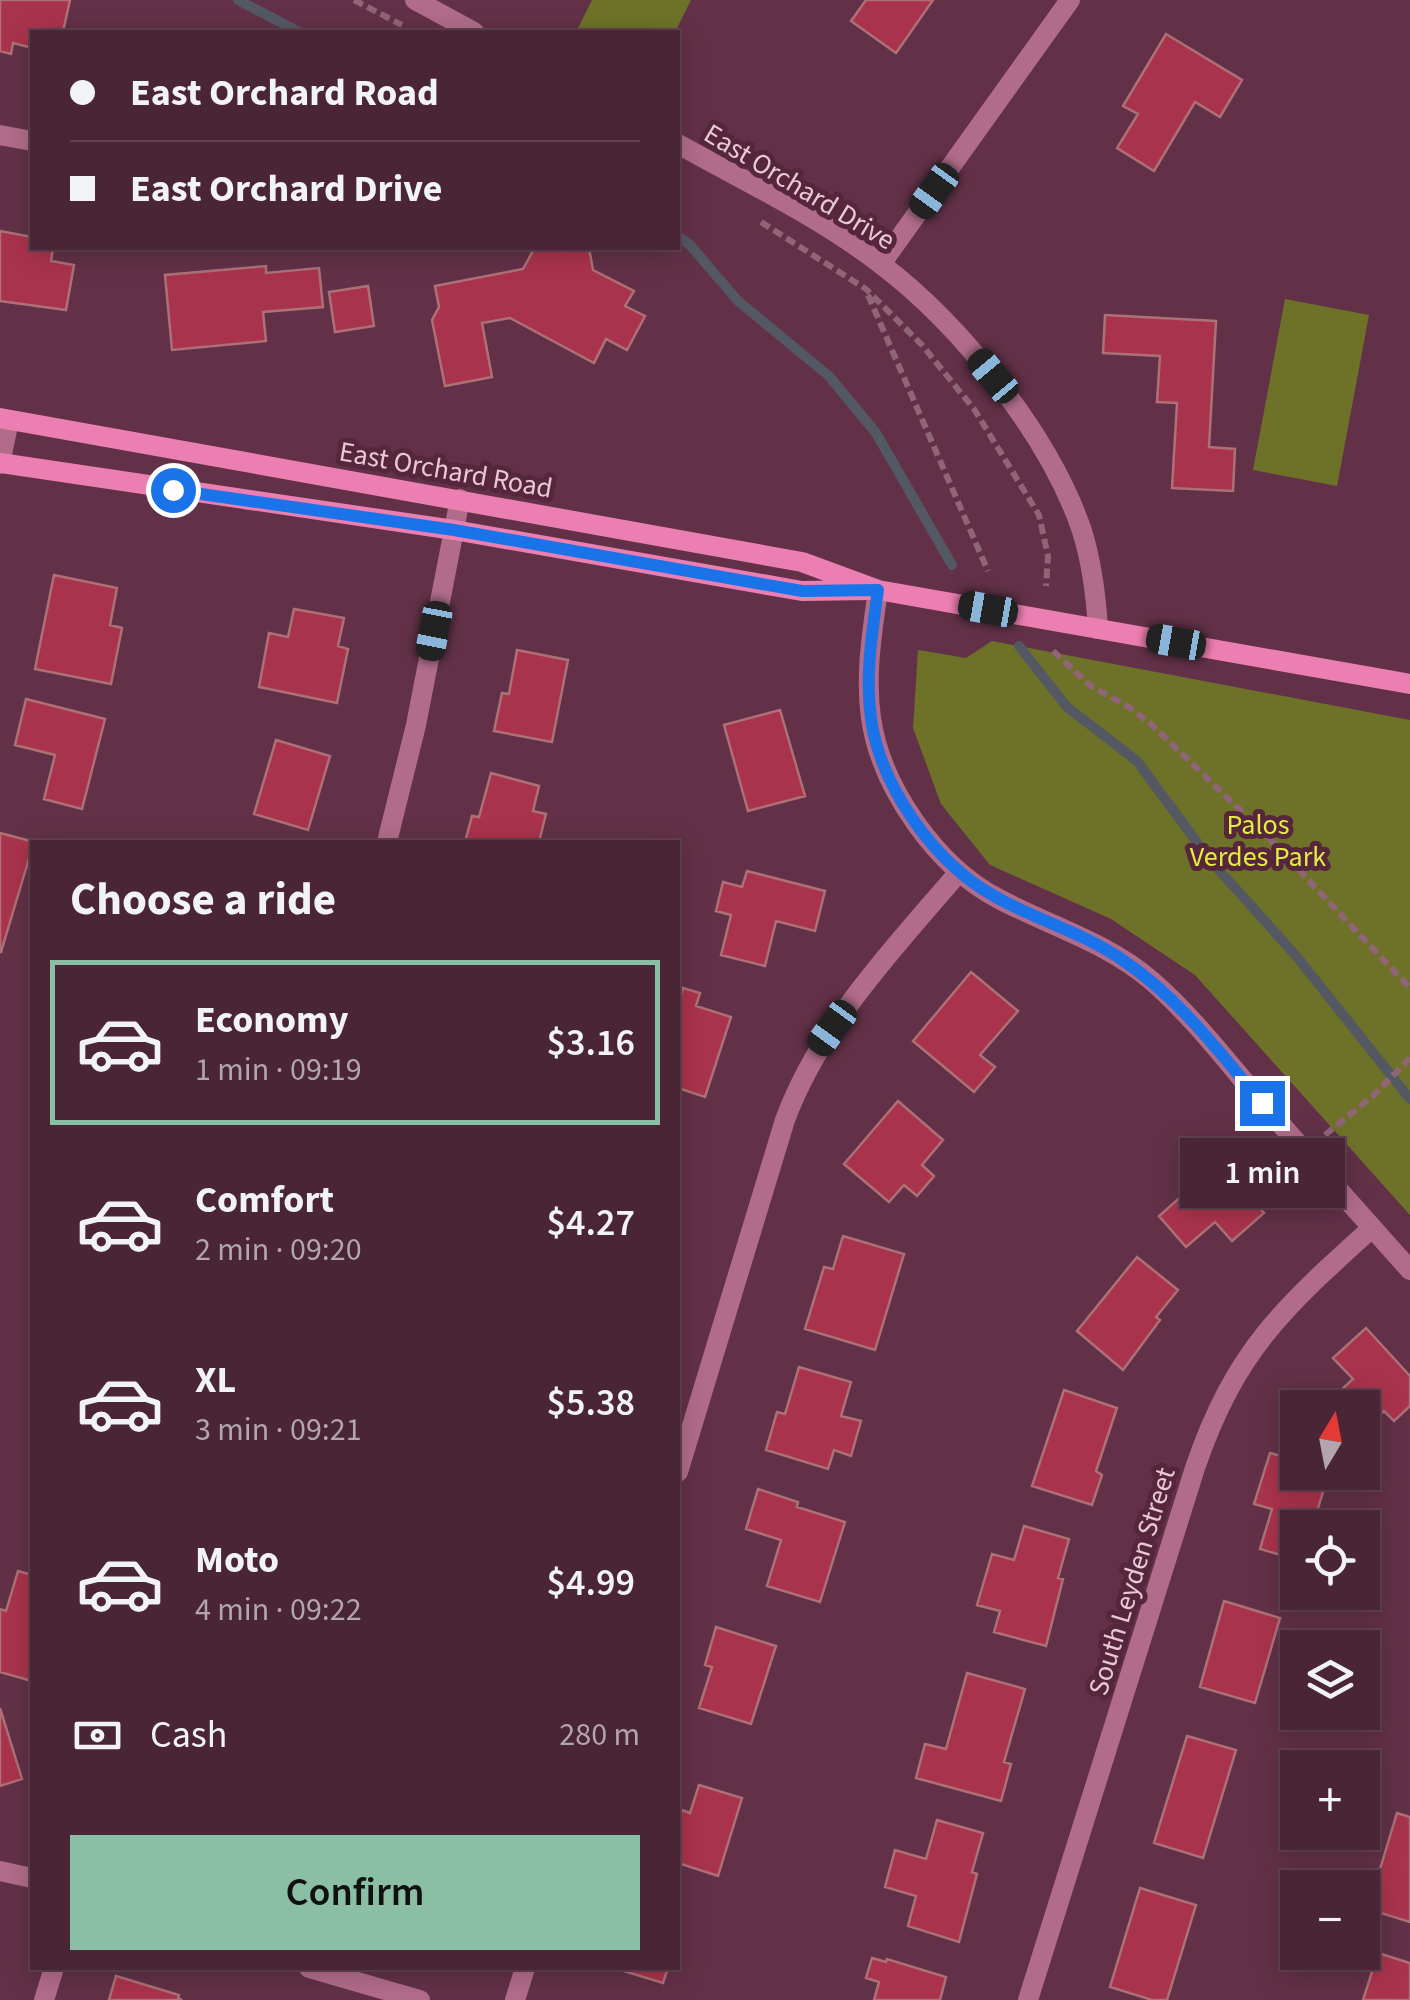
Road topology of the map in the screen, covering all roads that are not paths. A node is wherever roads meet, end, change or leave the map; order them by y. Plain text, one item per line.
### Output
1 (415, 0) edge
2 (1070, 0) edge
3 (470, 30) edge
4 (0, 135) edge
5 (30, 141) edge
6 (680, 145) edge
7 (882, 264) junction
8 (4, 419) edge
9 (0, 464) edge
10 (460, 499) junction
11 (454, 530) junction
12 (878, 590) junction
13 (1098, 629) junction
14 (1410, 684) edge
15 (387, 840) edge
16 (959, 872) junction
17 (1372, 1228) junction
18 (1410, 1270) edge
19 (680, 1465) edge
20 (0, 1871) edge
21 (30, 1878) edge
22 (53, 1970) edge
23 (316, 1970) edge
24 (524, 1970) edge
25 (44, 2000) edge
26 (420, 2000) edge
27 (515, 2000) edge
28 (1028, 2000) edge

1 - 3 street
2 - 7 street
4 - 5 street
6 - 7 street, East Orchard Drive
7 - 13 street, East Orchard Drive
8 - 9 street
8 - 10 main road, East Orchard Road
9 - 11 main road, East Orchard Road
10 - 11 street
10 - 12 main road, East Orchard Road
11 - 12 main road, East Orchard Road
11 - 15 street
12 - 13 main road, East Orchard Road
12 - 16 street
13 - 14 main road, East Orchard Road
16 - 17 street
16 - 19 street
17 - 18 street
17 - 28 street, South Leyden Street
20 - 21 street
22 - 25 street
23 - 26 street
24 - 27 street

